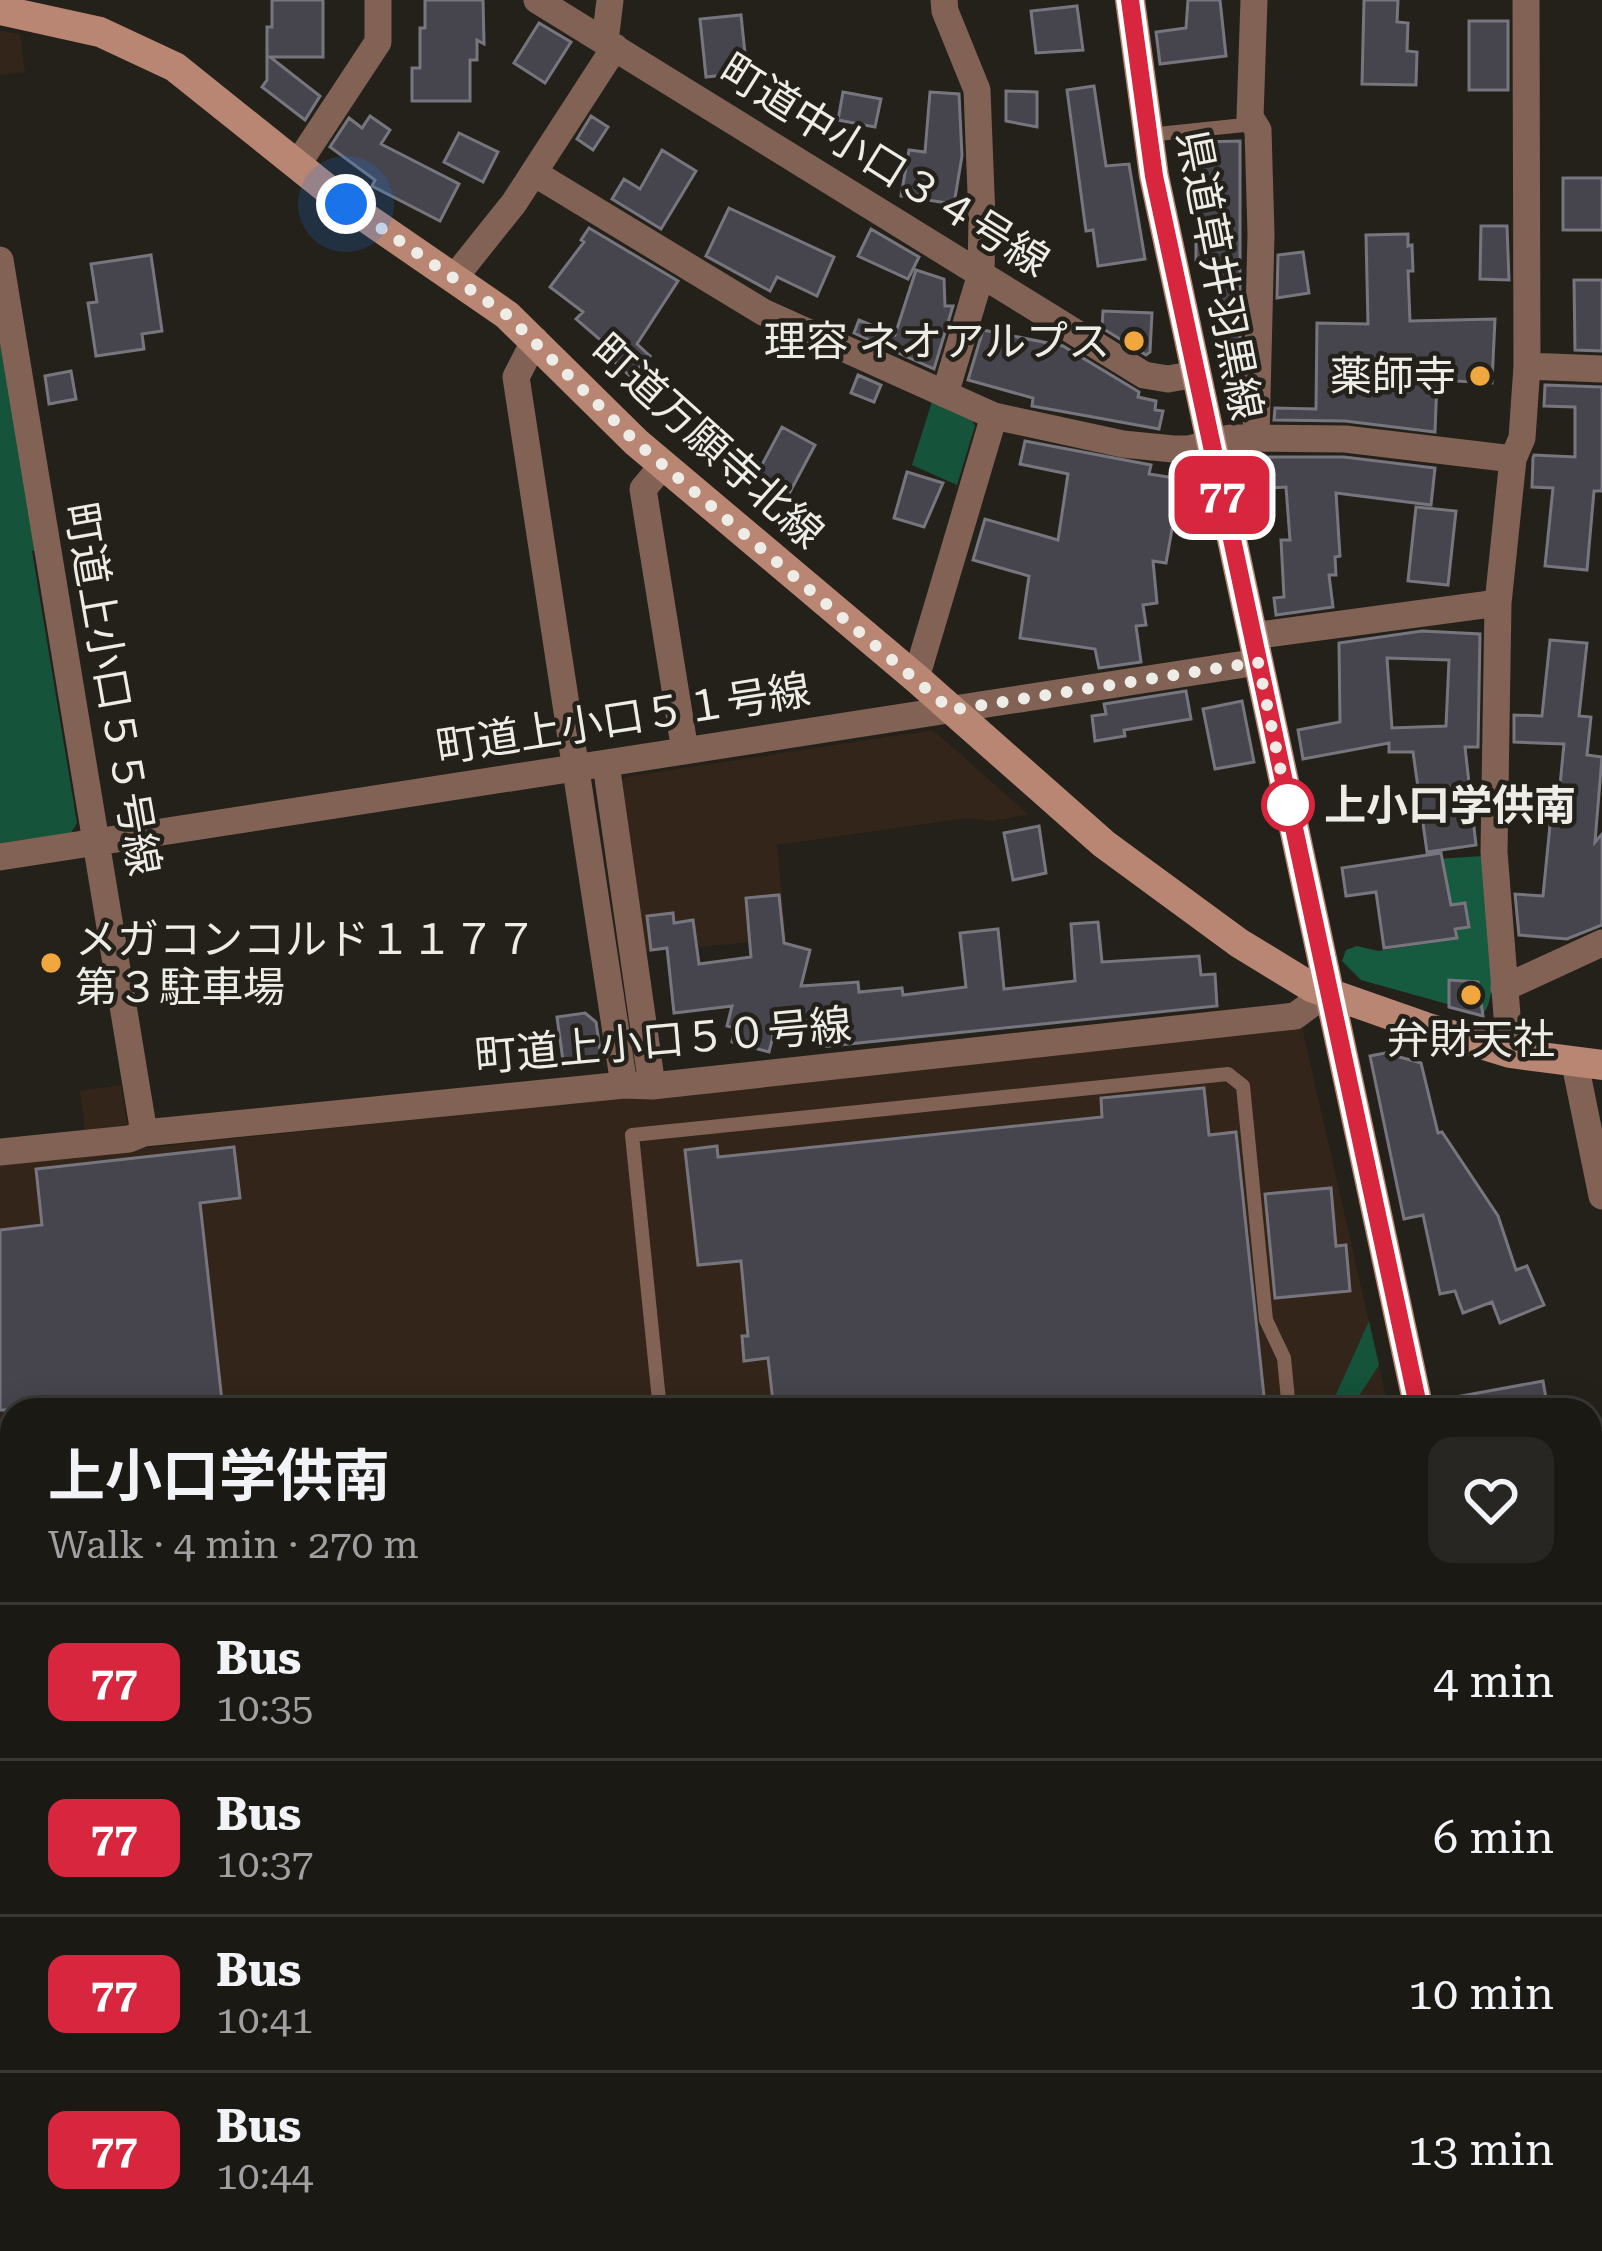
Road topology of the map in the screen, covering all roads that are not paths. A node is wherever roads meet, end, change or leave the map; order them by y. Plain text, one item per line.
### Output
1 (378, 0) edge
2 (537, 0) edge
3 (610, 0) edge
4 (944, 0) edge
5 (1130, 0) edge
6 (1254, 0) edge
7 (1526, 0) edge
8 (0, 10) edge
9 (610, 44) junction
10 (1254, 124) junction
11 (1148, 135) junction
12 (297, 165) junction
13 (534, 173) junction
14 (0, 260) edge
15 (981, 274) junction
16 (454, 278) junction
17 (535, 340) junction
18 (1527, 366) junction
19 (1602, 369) edge
20 (1196, 374) junction
21 (945, 394) junction
22 (994, 416) junction
23 (1256, 437) junction
24 (1211, 445) junction
25 (1513, 459) junction
26 (663, 465) junction
27 (1498, 603) junction
28 (1255, 649) junction
29 (916, 678) junction
30 (951, 710) junction
31 (686, 751) junction
32 (606, 764) junction
33 (576, 768) junction
34 (94, 842) junction
35 (0, 857) edge
36 (1602, 943) edge
37 (1504, 988) junction
38 (1328, 992) junction
39 (1510, 1053) junction
40 (1589, 1065) edge
41 (638, 1086) junction
42 (144, 1133) junction
43 (0, 1153) edge
44 (1602, 1196) edge
45 (659, 1398) edge
46 (1288, 1398) edge
47 (1409, 1398) edge

1 - 12 street
2 - 9 street, 町道中小口３４号線
3 - 9 street
4 - 15 street
5 - 11 street, 県道草井羽黒線
6 - 10 street
7 - 18 street
8 - 12 street, 町道万願寺北線
9 - 13 street
9 - 15 street, 町道中小口３４号線
10 - 11 lane
10 - 23 street
11 - 20 street, 県道草井羽黒線
12 - 16 street, 町道万願寺北線
13 - 16 street
13 - 21 street
14 - 34 street, 町道上小口５５号線
15 - 20 street, 町道中小口３４号線
15 - 21 street
16 - 17 street, 町道万願寺北線
17 - 26 street, 町道万願寺北線
17 - 33 street
18 - 19 street
18 - 25 street
20 - 24 street, 県道草井羽黒線
21 - 22 street
22 - 24 street
22 - 29 street
23 - 24 street
23 - 25 street
24 - 28 street, 県道草井羽黒線
25 - 27 street
26 - 29 street, 町道万願寺北線
26 - 31 street
27 - 28 street, 町道上小口５１号線
27 - 37 street
28 - 30 street, 町道上小口５１号線
28 - 38 street, 県道草井羽黒線
29 - 30 street, 町道万願寺北線
30 - 31 street, 町道上小口５１号線
30 - 38 street, 町道万願寺北線
31 - 32 street, 町道上小口５１号線
32 - 33 street, 町道上小口５１号線
32 - 41 street
33 - 34 street, 町道上小口５１号線
33 - 41 street
34 - 35 street, 町道上小口５１号線
34 - 42 street, 町道上小口５５号線
36 - 37 street
37 - 39 street
38 - 39 street, 町道万願寺北線
38 - 41 street, 町道上小口５０号線
38 - 47 street, 県道草井羽黒線
39 - 40 street, 町道万願寺北線
40 - 44 street
41 - 42 street, 町道上小口５０号線
42 - 43 street, 町道上小口５０号線
45 - 46 lane

